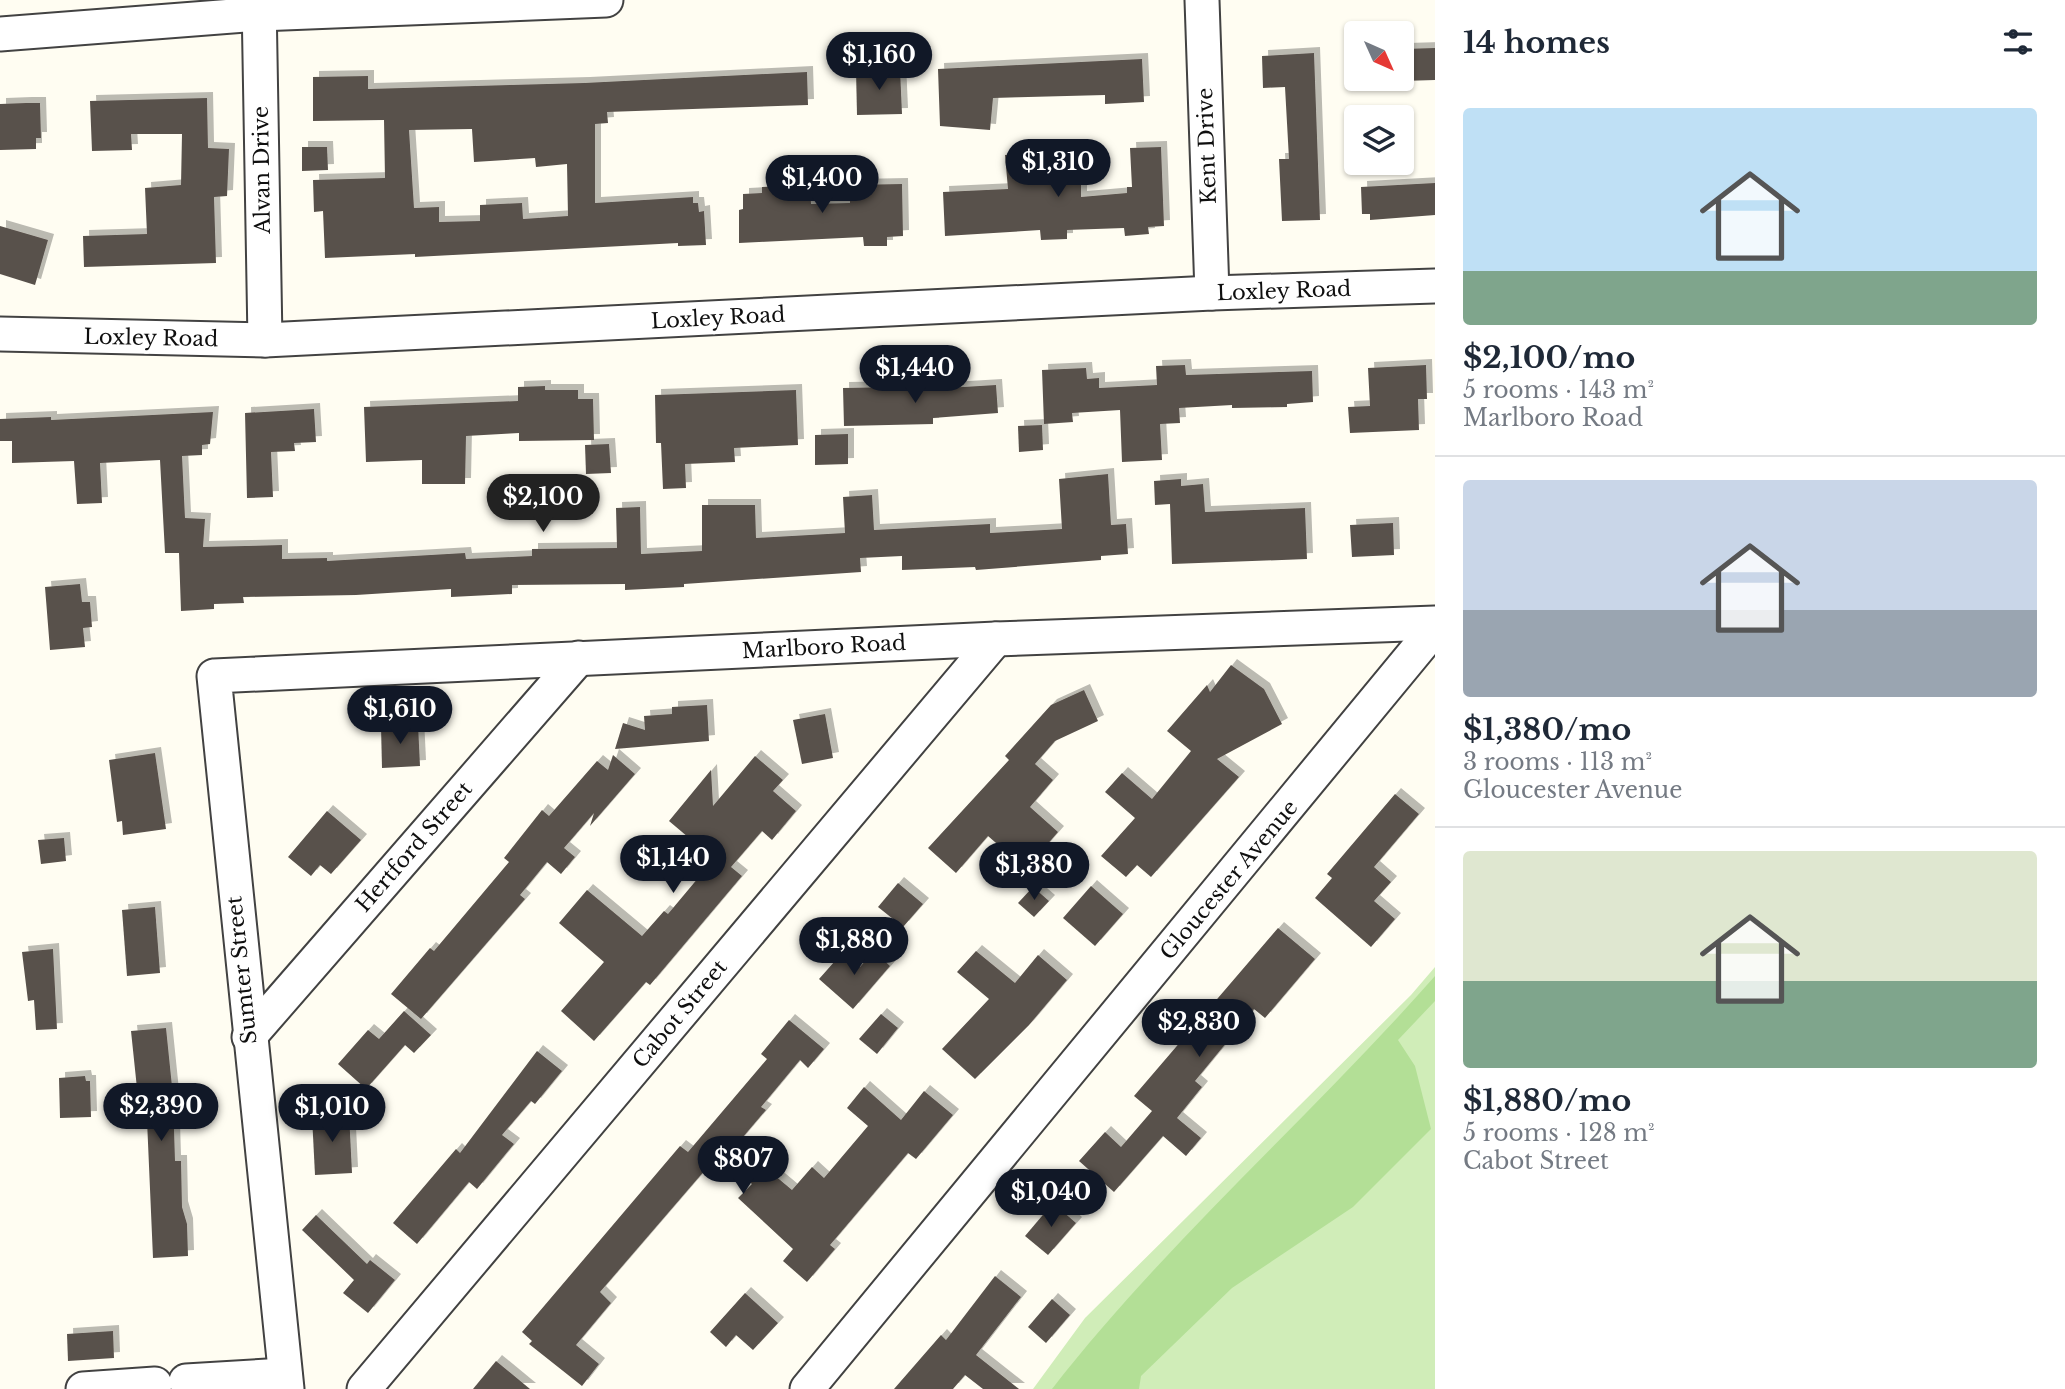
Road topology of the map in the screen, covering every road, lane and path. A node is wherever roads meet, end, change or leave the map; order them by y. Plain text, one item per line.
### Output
1 (606, 0) edge
2 (1202, 0) edge
3 (259, 7) edge
4 (0, 34) edge
5 (1435, 286) edge
6 (1212, 293) junction
7 (0, 334) edge
8 (265, 340) junction
9 (1435, 625) edge
10 (996, 639) junction
11 (579, 657) junction
12 (214, 676) joint
13 (249, 1037) junction
14 (286, 1382) edge
15 (83, 1389) edge
16 (364, 1389) edge
17 (807, 1389) edge

1 - 3 street
2 - 6 street, Kent Drive
3 - 4 street
3 - 8 street, Alvan Drive
5 - 6 street, Loxley Road
6 - 8 street, Loxley Road
7 - 8 street, Loxley Road
9 - 10 street, Marlboro Road
9 - 17 street, Gloucester Avenue
10 - 11 street, Marlboro Road
10 - 16 street, Cabot Street
11 - 12 street, Marlboro Road
11 - 13 street, Hertford Street
12 - 13 street, Sumter Street
13 - 14 street, Sumter Street
14 - 15 street

